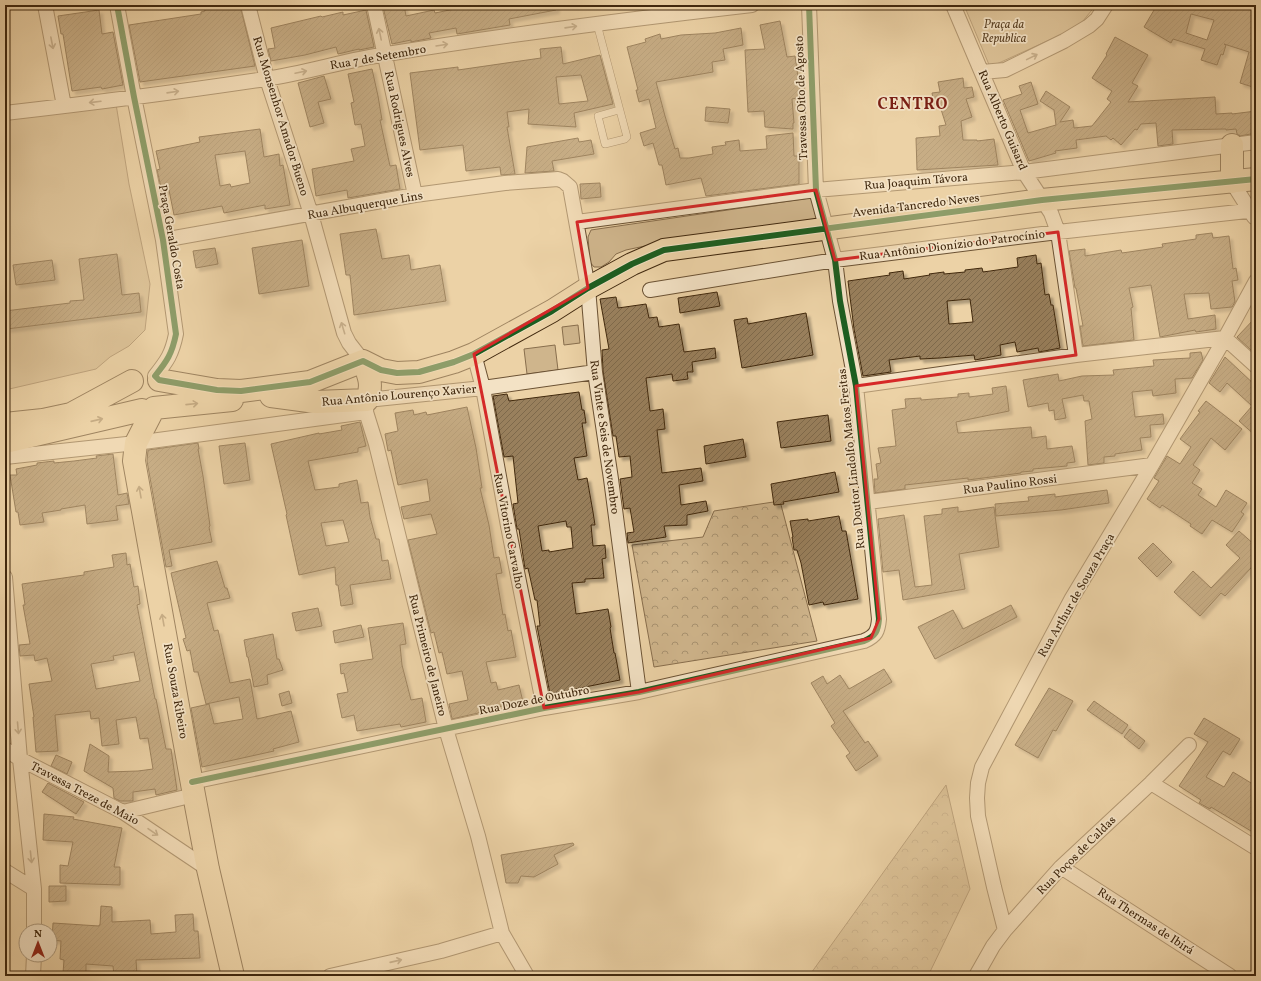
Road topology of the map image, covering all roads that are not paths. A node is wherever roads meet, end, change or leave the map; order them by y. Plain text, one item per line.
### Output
1 (45, 5) edge
2 (117, 5) edge
3 (248, 5) edge
4 (374, 5) edge
5 (752, 5) edge
6 (808, 5) edge
7 (954, 5) edge
8 (1106, 5) edge
9 (655, 10) edge
10 (597, 24) junction
11 (385, 54) junction
12 (1005, 70) junction
13 (982, 72) junction
14 (267, 79) junction
15 (989, 89) junction
16 (134, 98) junction
17 (64, 106) junction
18 (619, 110) junction
19 (5, 113) edge
20 (1256, 142) edge
21 (1232, 145) junction
22 (1024, 172) junction
23 (1256, 179) edge
24 (1232, 182) junction
25 (567, 184) joint
26 (816, 190) junction
27 (415, 196) junction
28 (1042, 200) junction
29 (1254, 213) edge
30 (311, 214) junction
31 (577, 222) junction
32 (826, 228) junction
33 (1058, 232) junction
34 (163, 240) junction
35 (835, 260) junction
36 (1256, 281) edge
37 (588, 288) junction
38 (650, 290) dead end
39 (1225, 338) junction
40 (474, 354) junction
41 (1076, 355) junction
42 (363, 361) junction
43 (1256, 366) edge
44 (595, 372) junction
45 (157, 378) junction
46 (132, 381) junction
47 (856, 386) junction
48 (483, 388) junction
49 (366, 406) junction
50 (148, 409) junction
51 (5, 424) edge
52 (5, 442) edge
53 (136, 443) junction
54 (5, 457) edge
55 (1152, 465) junction
56 (868, 502) junction
57 (5, 578) edge
58 (876, 633) joint
59 (639, 692) junction
60 (544, 708) junction
61 (446, 729) junction
62 (1189, 745) dead end
63 (5, 749) edge
64 (20, 759) junction
65 (1151, 783) junction
66 (193, 789) junction
67 (123, 812) junction
68 (1256, 848) edge
69 (1061, 867) junction
70 (208, 869) junction
71 (5, 871) edge
72 (34, 889) junction
73 (34, 923) edge
74 (1005, 930) junction
75 (502, 933) junction
76 (34, 963) edge
77 (980, 975) edge
78 (33, 976) edge
79 (233, 976) edge
80 (330, 976) edge
81 (527, 976) edge
82 (1230, 976) edge

1 -> 17 street
2 - 16 street, Praça Geraldo Costa
3 - 14 street, Rua Monsenhor Amador Bueno
11 -> 4 street, Rua Rodrigues Alves
5 - 9 street, Rua 7 de Setembro
6 - 26 street, Travessa Oito de Agosto
7 - 13 street, Rua Alberto Guisard
12 -> 8 street
9 - 10 street, Rua 7 de Setembro
11 -> 10 street, Rua 7 de Setembro
10 - 18 lane
14 -> 11 street, Rua 7 de Setembro
11 - 27 street, Rua Rodrigues Alves
12 - 13 street
12 - 15 street
13 - 15 street, Rua Alberto Guisard
16 -> 14 street, Rua 7 de Setembro
14 - 30 street, Rua Monsenhor Amador Bueno
15 - 22 street, Rua Alberto Guisard
16 -> 17 street, Rua 7 de Setembro
16 - 34 street, Praça Geraldo Costa
17 - 19 street, Rua 7 de Setembro
18 - 18 lane
20 - 21 street, Rua Joaquim Távora
21 - 22 street, Rua Joaquim Távora
21 - 24 main road
22 - 26 street, Rua Joaquim Távora
22 - 28 street, Rua Alberto Guisard
23 - 24 main road, Avenida Tancredo Neves
24 - 28 main road, Avenida Tancredo Neves
24 - 29 street
25 - 27 street, Rua Albuquerque Lins
25 - 31 street, Rua Vinte e Seis de Novembro
26 - 31 street, Rua Joaquim Távora
26 - 32 street, Travessa Oito de Agosto
27 - 30 street, Rua Albuquerque Lins
28 - 32 main road, Avenida Tancredo Neves
28 - 33 street, Rua Alberto Guisard
29 - 33 street, Rua Antônio Dionízio do Patrocínio
30 - 34 street, Rua Albuquerque Lins
42 -> 30 street, Rua Monsenhor Amador Bueno
31 - 37 street, Rua Vinte e Seis de Novembro
32 - 35 street, Rua Doutor Lindolfo Matos Freitas
32 - 37 main road, Avenida Tancredo Neves
33 - 35 street, Rua Antônio Dionízio do Patrocínio
33 - 41 street, Rua Alberto Guisard
34 - 45 street, Praça Geraldo Costa
35 - 38 street, Rua Antônio Dionízio do Patrocínio
35 - 47 street, Rua Doutor Lindolfo Matos Freitas
36 - 39 street, Rua Arthur de Souza Praça
37 - 40 main road, Rua Antônio Lourenço Xavier
37 - 44 street, Rua Vinte e Seis de Novembro
39 - 41 street
39 - 43 street
39 - 55 street, Rua Arthur de Souza Praça
40 - 42 main road, Rua Antônio Lourenço Xavier
40 - 48 street, Rua Vitorino Carvalho
41 - 47 street
42 - 45 main road, Rua Antônio Lourenço Xavier
42 - 49 main road
44 - 48 street, Rua Antônio Lourenço Xavier
44 - 59 street, Rua Vinte e Seis de Novembro
45 - 46 main road
45 - 50 main road
46 - 50 main road
46 - 51 main road
47 - 56 street, Rua Doutor Lindolfo Matos Freitas
48 - 49 street, Rua Antônio Lourenço Xavier
48 - 60 street, Rua Vitorino Carvalho
50 -> 49 main road, Rua Antônio Lourenço Xavier
49 - 53 street
49 - 61 street, Rua Primeiro de Janeiro
52 -> 50 main road, Rua Antônio Lourenço Xavier
50 - 53 main road, Rua Souza Ribeiro
53 - 54 street
66 -> 53 main road, Rua Souza Ribeiro
55 - 56 street, Rua Paulino Rossi
55 - 74 street, Rua Arthur de Souza Praça
56 - 58 street, Rua Doutor Lindolfo Matos Freitas
57 -> 64 street
58 - 59 street, Rua Doze de Outubro
59 - 60 street, Rua Doze de Outubro
60 - 61 street, Rua Doze de Outubro
61 - 66 street, Rua Doze de Outubro
61 - 75 street, Rua Primeiro de Janeiro
62 - 65 street, Rua Poços de Caldas
63 - 64 street, Travessa Treze de Maio
64 - 67 street, Travessa Treze de Maio
64 -> 72 street
65 - 68 street
65 - 69 street, Rua Poços de Caldas
66 - 67 street, Rua Doze de Outubro
66 - 70 main road, Rua Souza Ribeiro
67 -> 70 street, Travessa Treze de Maio
69 - 74 street, Rua Poços de Caldas
69 - 82 street, Rua Thermas de Ibirá
70 - 79 main road, Rua Souza Ribeiro
71 - 72 street
72 - 73 street
74 - 77 street, Rua Poços de Caldas
80 -> 75 street
75 - 81 street
76 - 78 street

